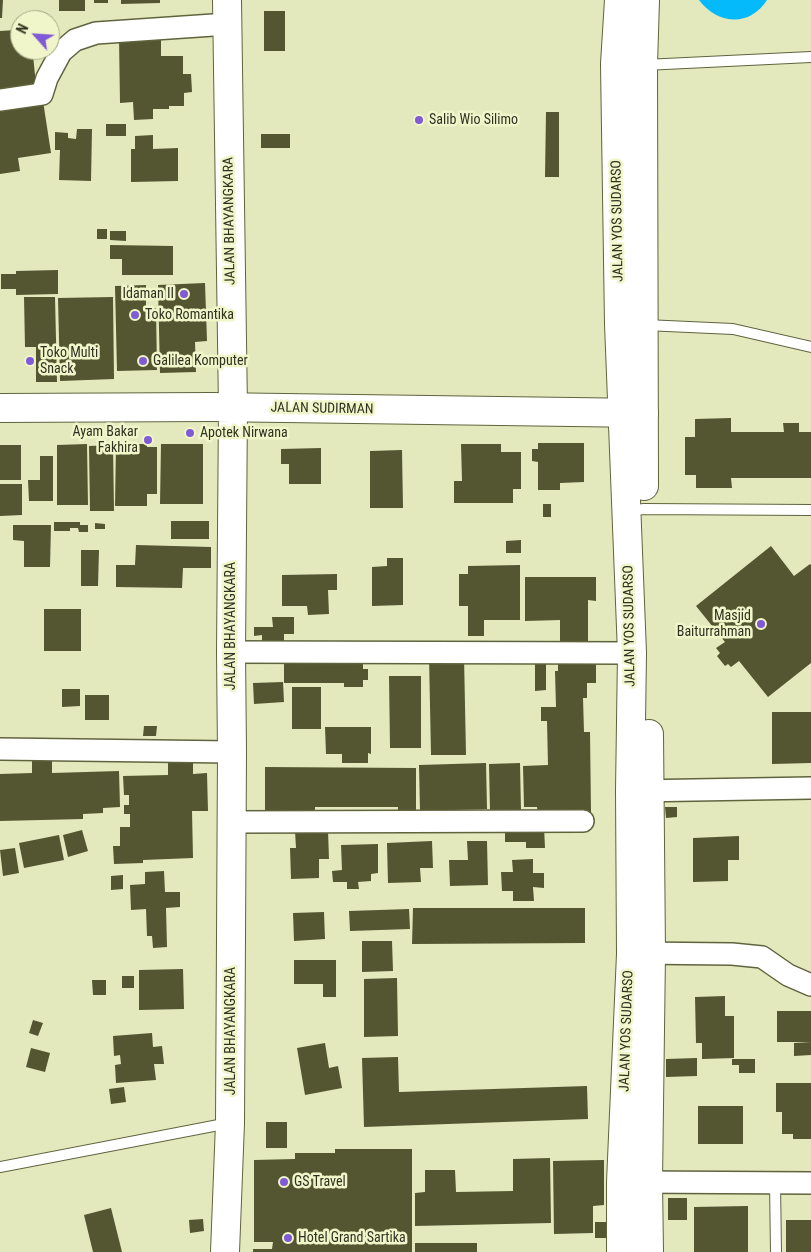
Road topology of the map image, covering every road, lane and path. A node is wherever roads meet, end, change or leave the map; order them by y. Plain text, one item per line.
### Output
1 (619, 0) edge
2 (645, 0) edge
3 (227, 12) edge
4 (811, 58) edge
5 (629, 65) junction
6 (0, 100) edge
7 (631, 325) junction
8 (811, 347) edge
9 (0, 408) edge
10 (233, 408) junction
11 (634, 413) junction
12 (635, 510) junction
13 (811, 510) edge
14 (230, 652) junction
15 (632, 653) junction
16 (0, 749) edge
17 (232, 752) junction
18 (811, 788) edge
19 (640, 791) junction
20 (232, 822) junction
21 (583, 822) dead end
22 (641, 953) junction
23 (811, 985) edge
24 (230, 1123) junction
25 (0, 1167) edge
26 (621, 1182) junction
27 (648, 1182) junction
28 (775, 1183) junction
29 (811, 1183) edge
30 (225, 1252) edge
31 (621, 1252) edge
32 (649, 1252) edge
33 (776, 1252) edge

1 - 5 main road, JALAN YOS SUDARSO
2 - 5 main road, JALAN YOS SUDARSO
3 - 6 street
3 - 10 main road, JALAN BHAYANGKARA
4 - 5 lane
5 - 7 main road, JALAN YOS SUDARSO
7 - 8 lane
7 - 11 main road, JALAN YOS SUDARSO
9 - 10 main road, JALAN SUDIRMAN
10 - 11 main road, JALAN SUDIRMAN
10 - 14 main road, JALAN BHAYANGKARA
11 - 12 main road, JALAN YOS SUDARSO
12 - 13 lane
12 - 15 main road, JALAN YOS SUDARSO
12 - 19 main road, JALAN YOS SUDARSO
14 - 15 street
14 - 17 main road, JALAN BHAYANGKARA
15 - 19 main road, JALAN YOS SUDARSO
16 - 17 street
17 - 20 main road, JALAN BHAYANGKARA
18 - 19 street
19 - 22 main road, JALAN YOS SUDARSO
20 - 21 street
20 - 24 main road, JALAN BHAYANGKARA
22 - 23 street
22 - 26 main road, JALAN YOS SUDARSO
22 - 27 main road, JALAN YOS SUDARSO
24 - 25 lane
24 - 30 main road, JALAN BHAYANGKARA
26 - 27 street
26 - 31 main road, JALAN YOS SUDARSO
27 - 28 street
27 - 32 main road, JALAN YOS SUDARSO
28 - 29 street
28 - 33 lane

